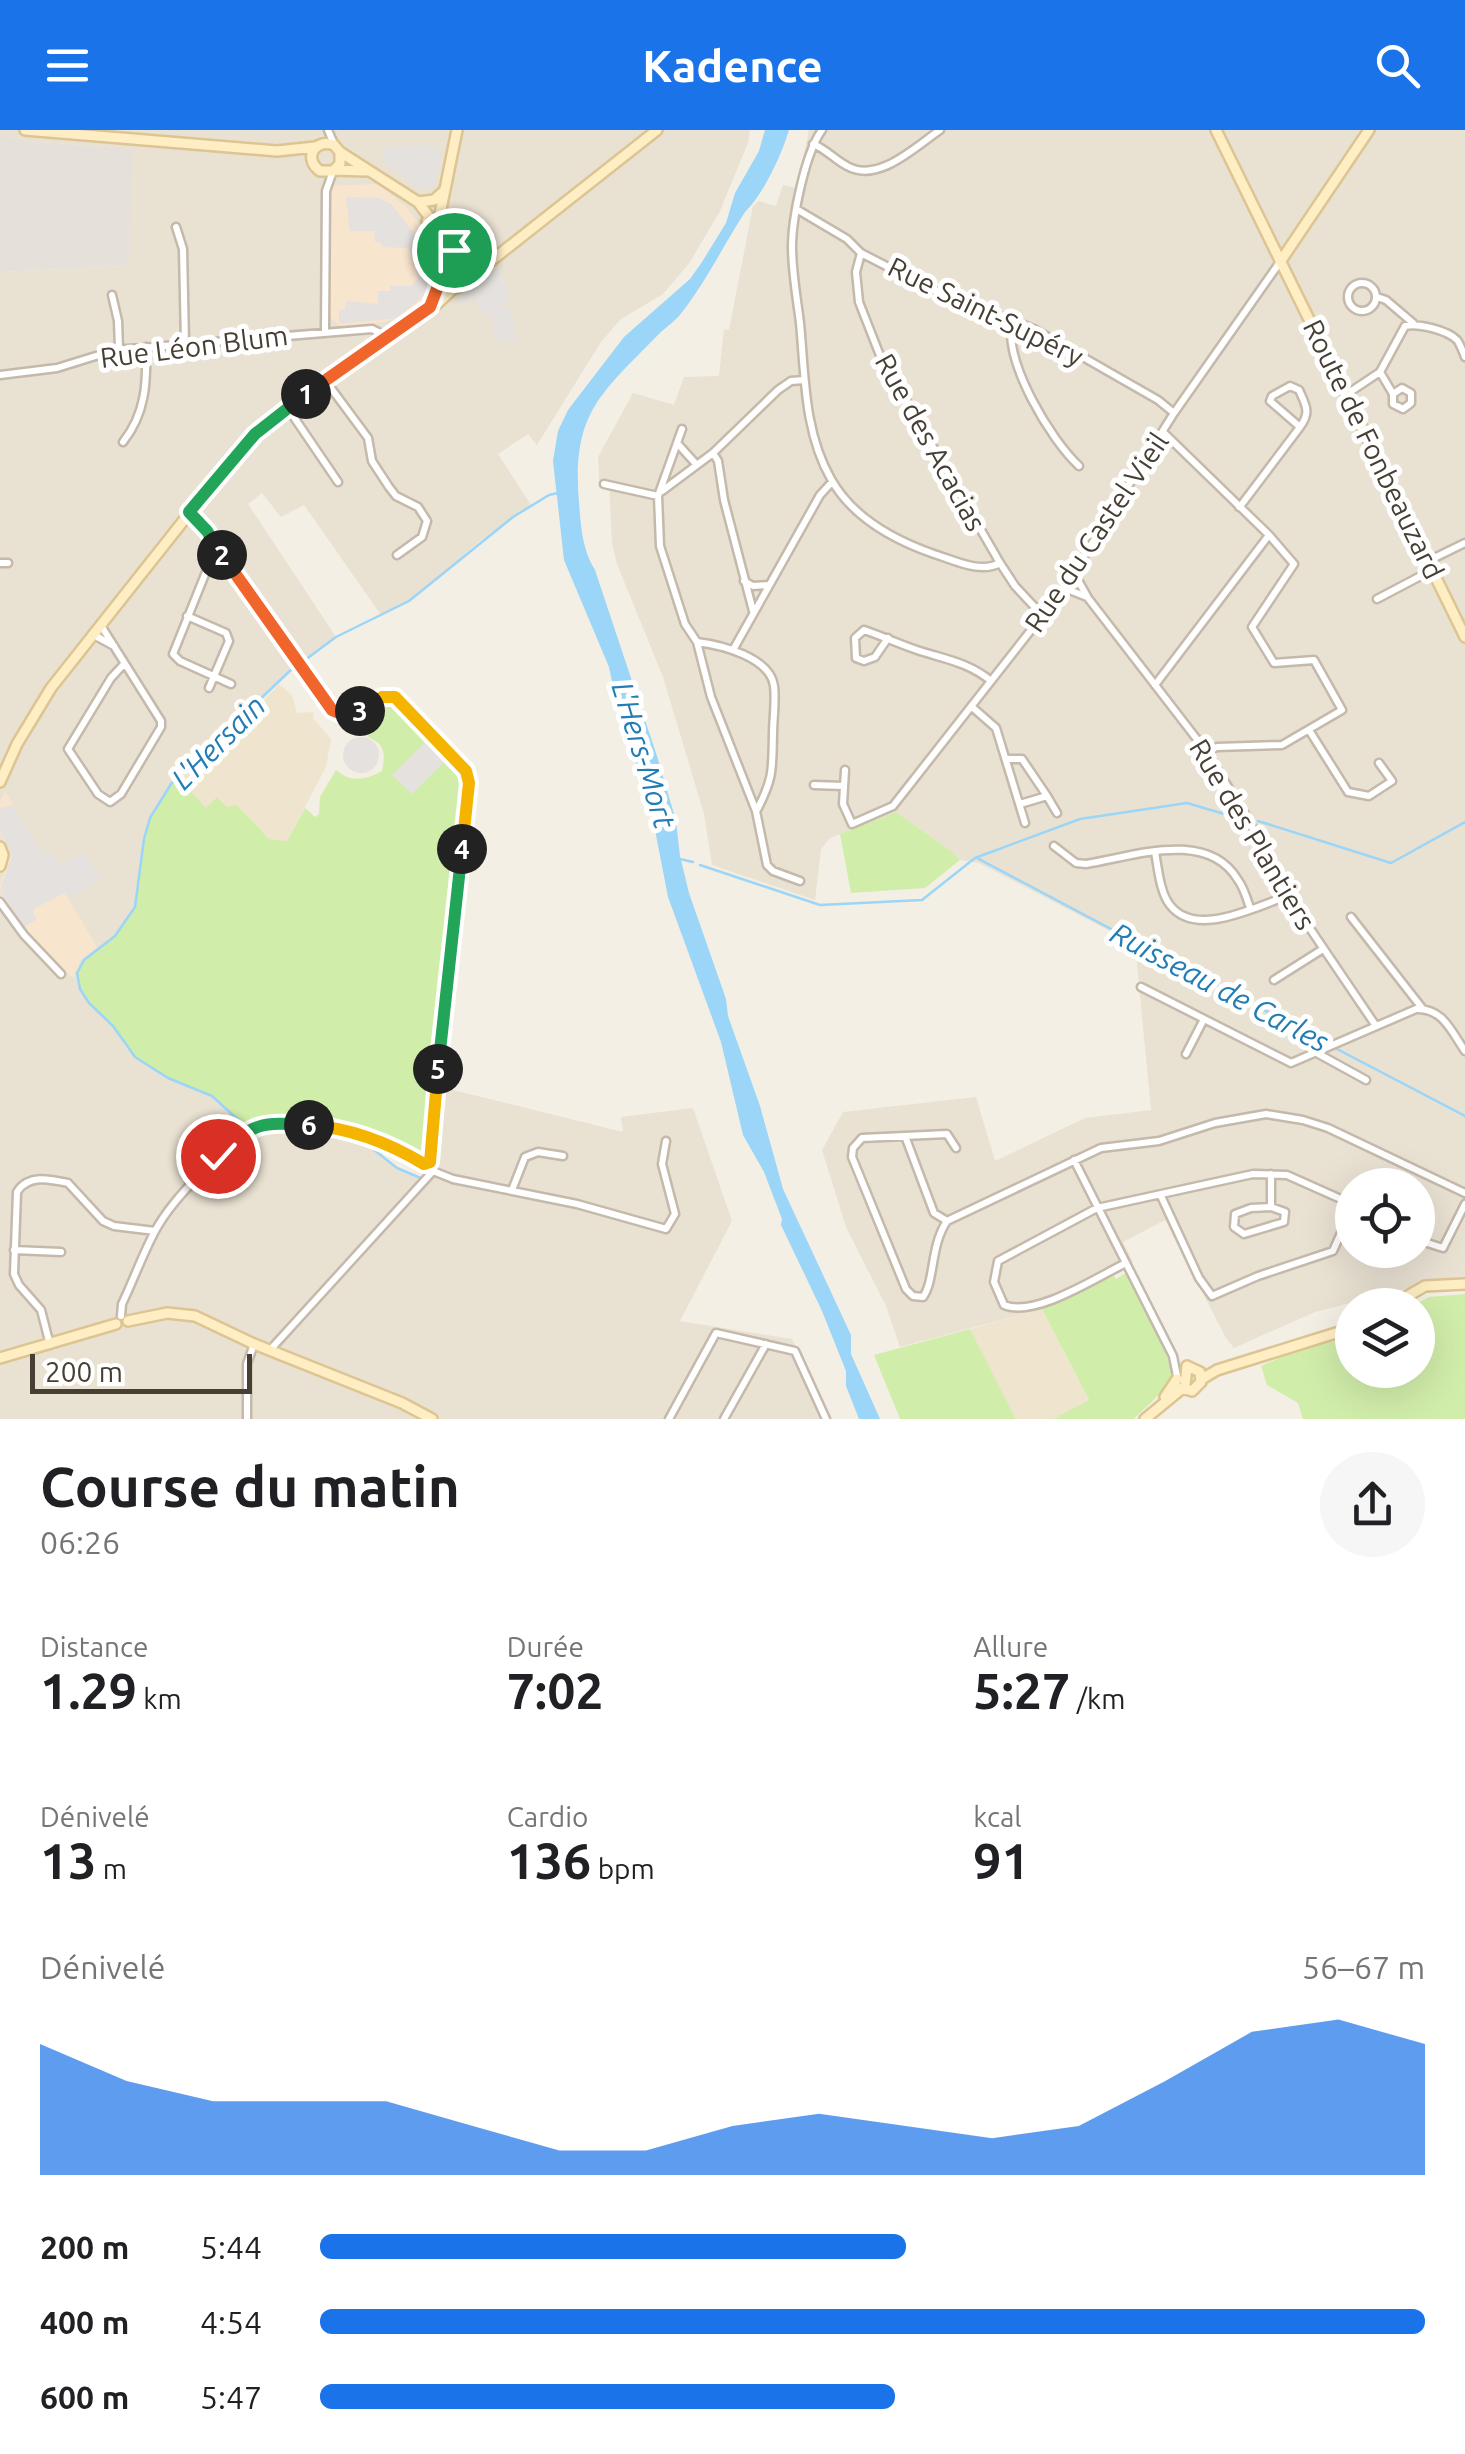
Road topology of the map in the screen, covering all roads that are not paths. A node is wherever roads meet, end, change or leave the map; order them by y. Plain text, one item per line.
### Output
1 (25, 130) edge
2 (326, 130) edge
3 (456, 130) edge
4 (657, 130) edge
5 (822, 130) edge
6 (940, 130) edge
7 (1216, 130) edge
8 (1369, 130) edge
9 (813, 144) junction
10 (317, 146) junction
11 (337, 148) junction
12 (277, 151) junction
13 (315, 167) junction
14 (333, 170) junction
15 (369, 171) junction
16 (445, 190) junction
17 (326, 191) junction
18 (414, 199) junction
19 (798, 210) junction
20 (439, 227) junction
21 (176, 228) dead end
22 (454, 250) junction
23 (861, 253) junction
24 (496, 254) junction
25 (468, 256) junction
26 (439, 257) junction
27 (1280, 262) junction
28 (473, 275) junction
29 (436, 277) junction
30 (453, 289) junction
31 (112, 295) dead end
32 (1376, 297) junction
33 (430, 307) junction
34 (1012, 322) junction
35 (1414, 324) junction
36 (325, 332) junction
37 (388, 337) junction
38 (185, 343) junction
39 (146, 347) junction
40 (119, 349) junction
41 (1465, 357) edge
42 (1380, 372) junction
43 (0, 374) edge
44 (326, 380) junction
45 (804, 380) junction
46 (1348, 394) junction
47 (1393, 394) dead end
48 (287, 407) junction
49 (1174, 413) junction
50 (1300, 427) junction
51 (682, 429) dead end
52 (1163, 432) junction
53 (123, 442) dead end
54 (676, 443) junction
55 (713, 454) junction
56 (696, 464) junction
57 (1079, 466) dead end
58 (338, 482) dead end
59 (832, 482) junction
60 (604, 484) dead end
61 (658, 496) junction
62 (1240, 507) junction
63 (189, 512) junction
64 (1269, 535) junction
65 (1465, 544) edge
66 (218, 548) junction
67 (397, 554) dead end
68 (228, 563) junction
69 (1000, 563) junction
70 (1430, 565) junction
71 (1074, 573) junction
72 (206, 576) junction
73 (743, 580) junction
74 (769, 585) junction
75 (1064, 588) junction
76 (1088, 598) junction
77 (1376, 599) dead end
78 (753, 612) junction
79 (188, 616) junction
80 (1044, 616) junction
81 (100, 624) junction
82 (92, 634) junction
83 (1465, 637) edge
84 (888, 638) junction
85 (696, 642) junction
86 (115, 647) junction
87 (733, 650) junction
88 (124, 664) junction
89 (214, 676) junction
90 (990, 681) junction
91 (232, 684) dead end
92 (1155, 685) junction
93 (209, 688) dead end
94 (972, 708) junction
95 (1309, 730) junction
96 (1206, 750) junction
97 (1006, 759) junction
98 (1379, 763) dead end
99 (845, 770) dead end
100 (0, 782) edge
101 (814, 786) dead end
102 (844, 786) junction
103 (747, 793) junction
104 (765, 794) junction
105 (1048, 796) junction
106 (1020, 804) junction
107 (756, 811) junction
108 (1057, 813) dead end
109 (1025, 823) dead end
110 (1054, 846) dead end
111 (0, 847) edge
112 (1154, 852) junction
113 (0, 866) edge
114 (800, 881) dead end
115 (1288, 896) junction
116 (0, 902) edge
117 (1250, 908) junction
118 (1351, 917) dead end
119 (1323, 949) junction
120 (61, 974) dead end
121 (1274, 980) dead end
122 (1141, 987) dead end
123 (1423, 1009) junction
124 (1204, 1019) junction
125 (1376, 1026) junction
126 (1465, 1051) edge
127 (1315, 1052) junction
128 (1186, 1054) dead end
129 (1366, 1080) dead end
130 (905, 1136) junction
131 (666, 1140) dead end
132 (956, 1148) dead end
133 (563, 1156) dead end
134 (1074, 1160) junction
135 (427, 1163) junction
136 (431, 1173) junction
137 (1271, 1174) junction
138 (512, 1190) junction
139 (1465, 1193) edge
140 (1160, 1196) junction
141 (1335, 1197) edge
142 (1465, 1204) edge
143 (1271, 1207) junction
144 (1097, 1208) junction
145 (947, 1221) junction
146 (155, 1232) junction
147 (1435, 1245) edge
148 (1335, 1246) edge
149 (14, 1250) junction
150 (61, 1252) dead end
151 (1126, 1263) junction
152 (1465, 1284) edge
153 (1422, 1288) edge
154 (122, 1320) junction
155 (1335, 1333) edge
156 (254, 1344) junction
157 (766, 1344) junction
158 (50, 1345) junction
159 (270, 1350) junction
160 (0, 1356) edge
161 (1172, 1356) junction
162 (1195, 1371) junction
163 (1178, 1381) junction
164 (247, 1419) edge
165 (432, 1419) edge
166 (669, 1419) edge
167 (724, 1419) edge
168 (826, 1419) edge
169 (1145, 1419) edge

1 - 12 main road
2 - 10 street
2 - 11 street
3 - 16 main road
4 - 24 main road
5 - 9 street
6 - 9 street
7 - 27 main road, Route de Fonbeauzard
8 - 27 main road
9 - 19 street
10 - 11 main road
10 - 12 main road
10 - 13 main road
11 - 14 main road
11 - 15 main road
12 - 13 main road
13 - 14 main road
13 - 17 street
14 - 15 main road
14 - 17 street
15 - 18 main road
16 - 18 main road
16 - 20 main road
17 - 36 street
18 - 20 main road
18 - 26 main road
19 - 23 street, Rue Saint-Supéry
19 - 45 street
20 - 22 main road
21 - 38 street
22 - 25 main road
22 - 26 main road
23 - 34 street, Rue Saint-Supéry
23 - 69 street, Rue des Acacias
24 - 25 main road
24 - 28 main road
25 - 28 main road
26 - 29 main road
27 - 46 main road, Route de Fonbeauzard
27 - 49 street, Rue du Castel Vieil
28 - 30 main road
29 - 30 main road
29 - 33 main road
30 - 33 main road
31 - 40 street
32 - 32 street
32 - 35 street
33 - 37 main road
34 - 49 street, Rue Saint-Supéry
34 - 57 street
35 - 41 street
35 - 42 street
36 - 37 street, Rue Léon Blum
36 - 38 street, Rue Léon Blum
37 - 44 main road
38 - 39 street, Rue Léon Blum
39 - 40 street, Rue Léon Blum
39 - 53 street
40 - 43 street, Rue Léon Blum
42 - 46 street
42 - 47 street
44 - 48 main road
44 - 67 street
45 - 55 street
45 - 59 street
46 - 70 main road, Route de Fonbeauzard
48 - 58 street
48 - 63 main road
49 - 52 street, Rue du Castel Vieil
50 - 50 street
50 - 62 street
51 - 54 street
52 - 62 street
52 - 71 street, Rue du Castel Vieil
54 - 56 street
54 - 61 street
55 - 56 street
55 - 73 street
56 - 61 street
59 - 69 street
59 - 74 street
60 - 61 street
61 - 85 street
62 - 64 street
63 - 66 street
63 - 81 main road
64 - 92 street
64 - 95 street
65 - 70 street
66 - 68 street
66 - 72 street
68 - 72 street
68 - 135 street
69 - 80 street, Rue des Acacias
70 - 77 street
70 - 83 main road, Route de Fonbeauzard
71 - 75 street, Rue du Castel Vieil
71 - 76 street, Rue des Plantiers
72 - 79 street
73 - 74 street
73 - 78 street
74 - 78 street
75 - 76 street, Rue des Plantiers
75 - 80 street, Rue du Castel Vieil
76 - 92 street, Rue des Plantiers
78 - 87 street
79 - 89 street
79 - 89 street
80 - 90 street, Rue du Castel Vieil
81 - 82 main road
81 - 86 street
82 - 86 street
82 - 100 main road
84 - 84 street
84 - 90 street
85 - 87 street
85 - 103 street
86 - 88 street
87 - 104 street
88 - 88 street
89 - 91 street
89 - 93 street
90 - 94 street, Rue du Castel Vieil
92 - 96 street, Rue des Plantiers
94 - 97 street
94 - 102 street, Rue du Castel Vieil
95 - 96 street
95 - 98 street
96 - 115 street, Rue des Plantiers
97 - 105 street
97 - 106 street
99 - 102 street
101 - 102 street
103 - 104 street
103 - 107 street
104 - 107 street
105 - 106 street
105 - 108 street
106 - 109 street
107 - 114 street
110 - 112 street
111 - 113 main road
112 - 117 street
112 - 117 street
115 - 117 street
115 - 119 street, Rue des Plantiers
116 - 120 street
118 - 123 street
119 - 121 street
119 - 125 street, Rue des Plantiers
122 - 124 street
123 - 125 street
123 - 126 street
124 - 127 street
124 - 128 street
125 - 127 street
127 - 129 street
130 - 132 street
130 - 145 street
130 - 145 street
131 - 138 street
133 - 138 street
134 - 139 street
134 - 144 street
134 - 145 street
135 - 136 street
135 - 146 street
136 - 138 street
136 - 159 street
137 - 140 street
137 - 141 street
137 - 143 street
140 - 144 street
140 - 148 street
142 - 147 street
143 - 143 street
144 - 151 street
144 - 151 street
146 - 149 street
146 - 154 street
149 - 150 street
149 - 158 street
151 - 161 street
152 - 153 main road
154 - 156 main road
154 - 158 main road
155 - 162 main road
156 - 159 main road
156 - 164 street
157 - 166 street
157 - 167 street
157 - 168 street
158 - 160 main road
159 - 165 main road
161 - 162 street
161 - 163 street
162 - 163 main road
162 - 163 main road
163 - 169 main road

